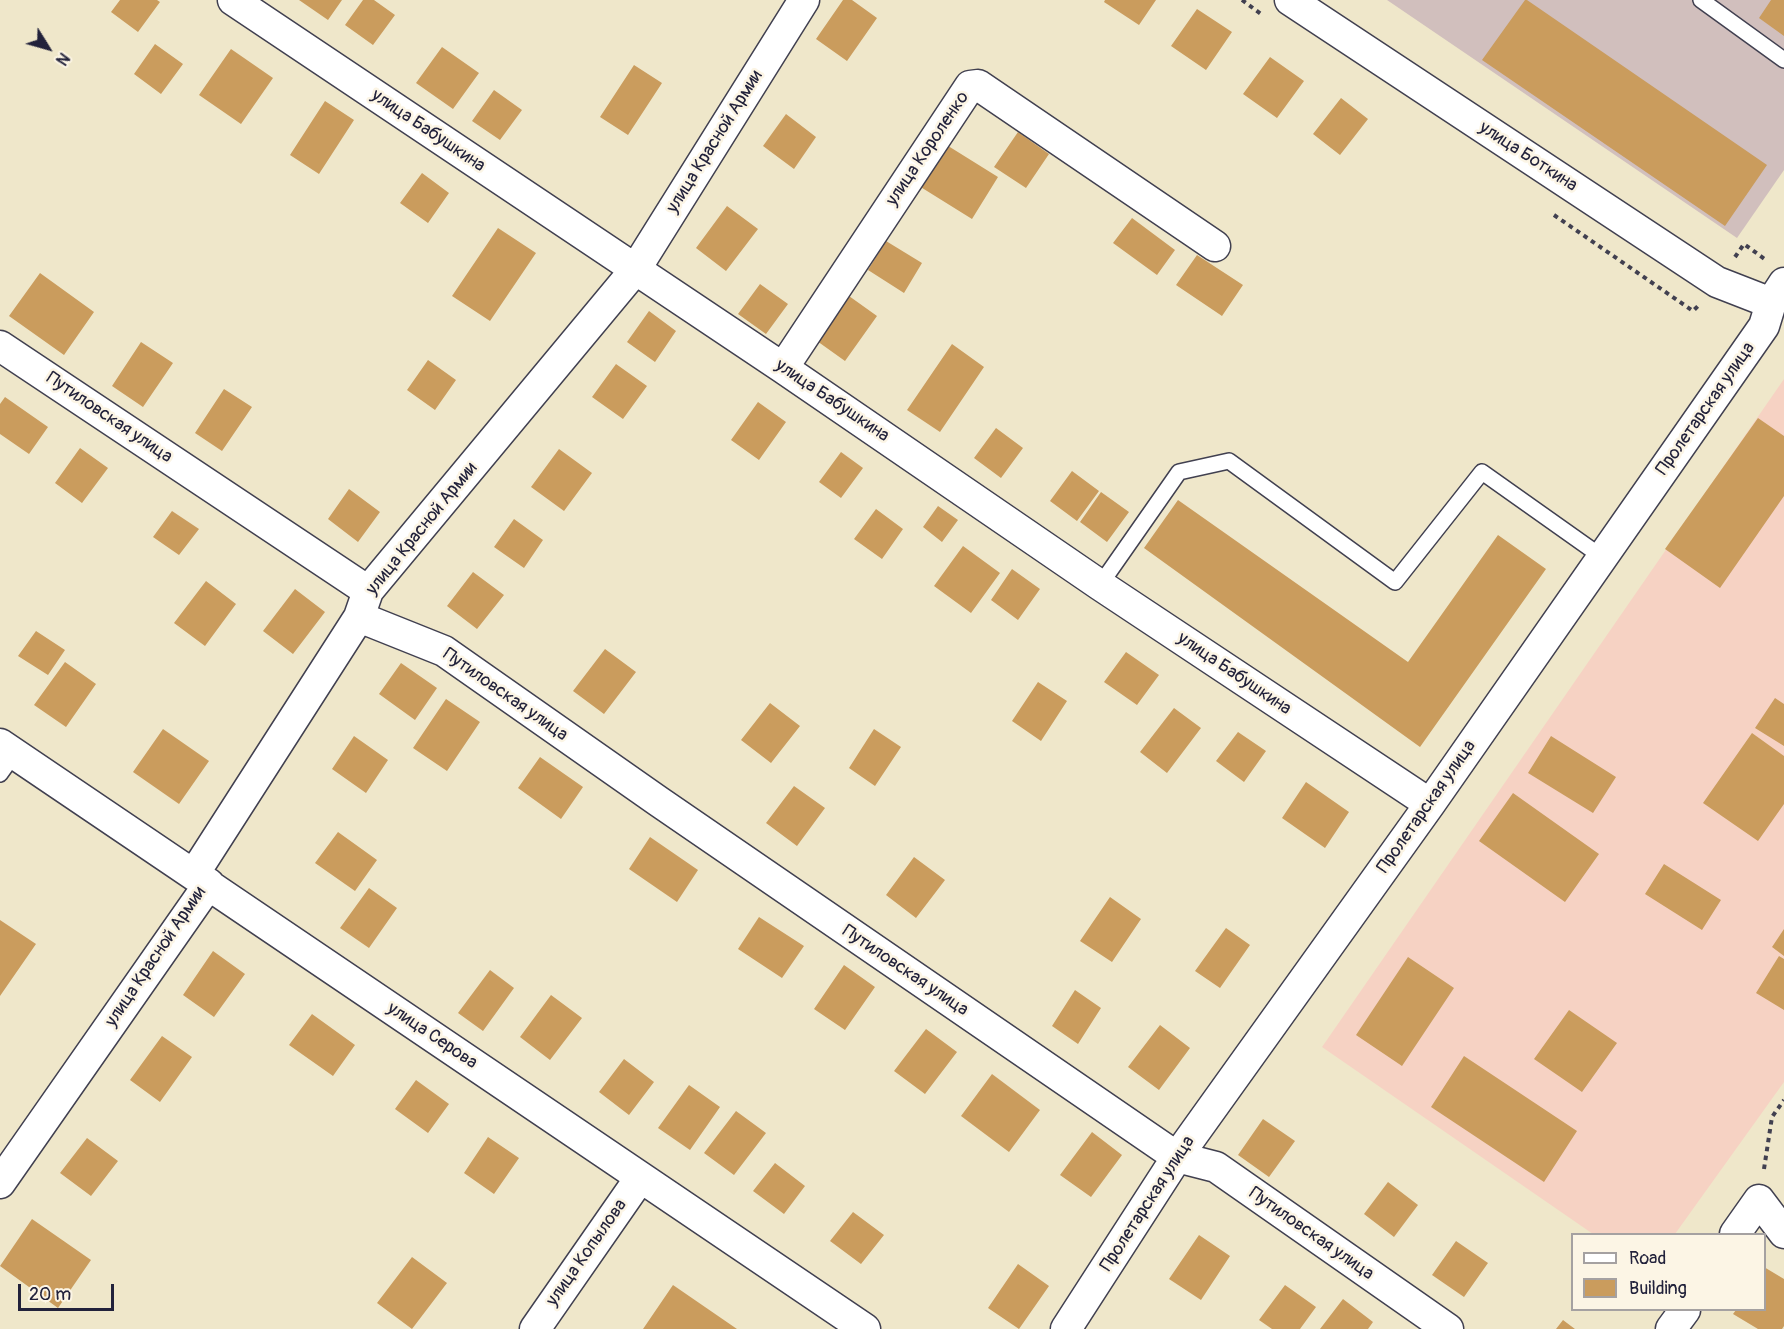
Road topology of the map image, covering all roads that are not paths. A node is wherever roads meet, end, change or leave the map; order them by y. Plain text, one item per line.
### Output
1 (233, 0) edge
2 (804, 0) edge
3 (1290, 0) edge
4 (1701, 0) edge
5 (1784, 60) edge
6 (1215, 246) dead end
7 (635, 270) junction
8 (1777, 293) edge
9 (0, 346) edge
10 (783, 368) junction
11 (1602, 557) junction
12 (1100, 585) junction
13 (364, 604) junction
14 (5, 757) edge
15 (1430, 804) junction
16 (201, 879) junction
17 (1177, 1157) junction
18 (640, 1178) junction
19 (0, 1183) edge
20 (1736, 1233) edge
21 (1784, 1233) edge
22 (1683, 1311) edge
23 (534, 1329) edge
24 (864, 1329) edge
25 (1066, 1329) edge
26 (1448, 1329) edge
27 (1671, 1329) edge

1 - 7 street, улица Бабушкина
2 - 7 street, улица Красной Армии
3 - 8 street, улица Боткина
4 - 5 lane
6 - 10 street, улица Короленко
7 - 10 street, улица Бабушкина
7 - 13 street, улица Красной Армии
8 - 11 street, Пролетарская улица
9 - 13 street, Путиловская улица
10 - 12 street, улица Бабушкина
11 - 12 lane
11 - 15 street, Пролетарская улица
12 - 15 street, улица Бабушкина
13 - 16 street, улица Красной Армии
13 - 17 street, Путиловская улица
14 - 16 street, улица Серова
15 - 17 street, Пролетарская улица
16 - 18 street, улица Серова
16 - 19 street, улица Красной Армии
17 - 25 street, Пролетарская улица
17 - 26 street, Путиловская улица
18 - 23 street, улица Копылова
18 - 24 street, улица Серова
20 - 21 street
22 - 27 street

